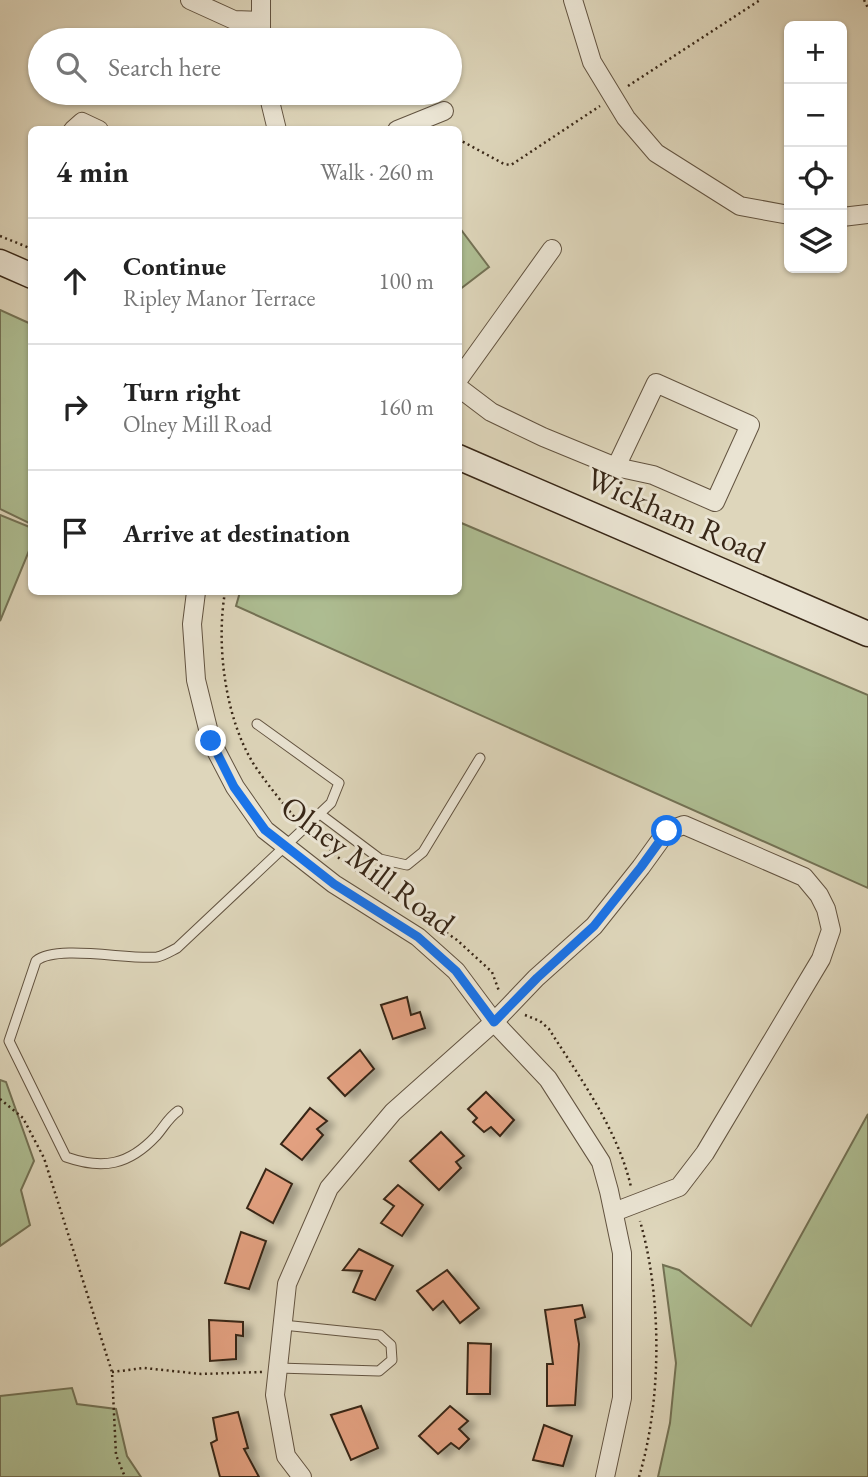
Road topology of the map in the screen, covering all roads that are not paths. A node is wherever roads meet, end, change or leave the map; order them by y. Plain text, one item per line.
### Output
1 (191, 0) edge
2 (261, 0) edge
3 (573, 0) edge
4 (261, 21) junction
5 (261, 28) edge
6 (271, 105) edge
7 (444, 111) dead end
8 (276, 126) edge
9 (407, 126) edge
10 (784, 214) edge
11 (868, 214) edge
12 (847, 216) edge
13 (552, 249) dead end
14 (0, 262) edge
15 (28, 274) edge
16 (462, 374) edge
17 (462, 390) edge
18 (462, 459) edge
19 (616, 467) junction
20 (196, 595) edge
21 (868, 634) edge
22 (257, 724) dead end
23 (480, 758) dead end
24 (320, 814) junction
25 (285, 846) junction
26 (494, 1022) junction
27 (178, 1111) dead end
28 (614, 1212) junction
29 (283, 1325) junction
30 (278, 1370) junction
31 (302, 1477) edge
32 (605, 1477) edge

1 - 4 street
2 - 4 street
3 - 10 street
4 - 5 street
6 - 8 street
7 - 9 street
11 - 12 street
13 - 16 street
14 - 15 street
17 - 19 street
18 - 21 street, Wickham Road
19 - 19 street
20 - 25 street, Olney Mill Road
22 - 24 lane
23 - 24 lane
24 - 25 lane
25 - 26 street, Olney Mill Road
25 - 27 lane
26 - 28 street, Olney Mill Road
26 - 28 street
26 - 29 street
28 - 32 street, Olney Mill Road
29 - 30 street
29 - 30 lane
30 - 31 street

